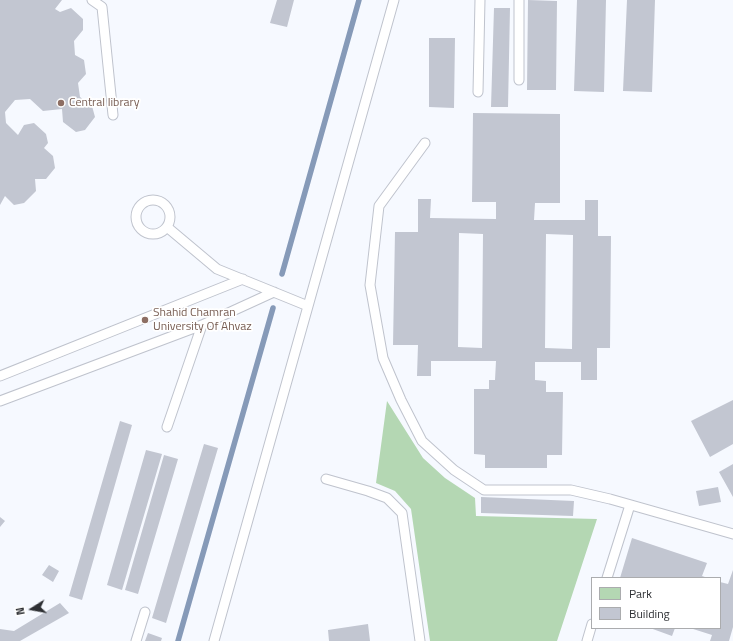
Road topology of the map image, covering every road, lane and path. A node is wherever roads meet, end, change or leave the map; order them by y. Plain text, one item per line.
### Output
1 (92, 0) edge
2 (394, 0) edge
3 (480, 0) edge
4 (519, 0) edge
5 (519, 80) dead end
6 (478, 92) dead end
7 (113, 115) dead end
8 (425, 143) dead end
9 (167, 227) dead end
10 (243, 279) junction
11 (274, 292) junction
12 (308, 306) junction
13 (202, 325) junction
14 (0, 376) edge
15 (0, 401) edge
16 (167, 427) dead end
17 (326, 479) dead end
18 (630, 505) junction
19 (733, 534) edge
20 (607, 577) edge
21 (145, 612) dead end
22 (591, 627) edge
23 (136, 641) edge
24 (214, 641) edge
25 (420, 641) edge
26 (587, 641) edge

1 - 7 lane
2 - 12 lane
3 - 6 lane
4 - 5 lane
8 - 18 lane
9 - 10 lane
10 - 11 lane
10 - 14 lane
11 - 12 lane
11 - 13 lane
12 - 24 lane
13 - 15 lane
13 - 16 lane
17 - 25 lane
18 - 19 lane
18 - 20 lane
21 - 23 lane
22 - 26 lane

